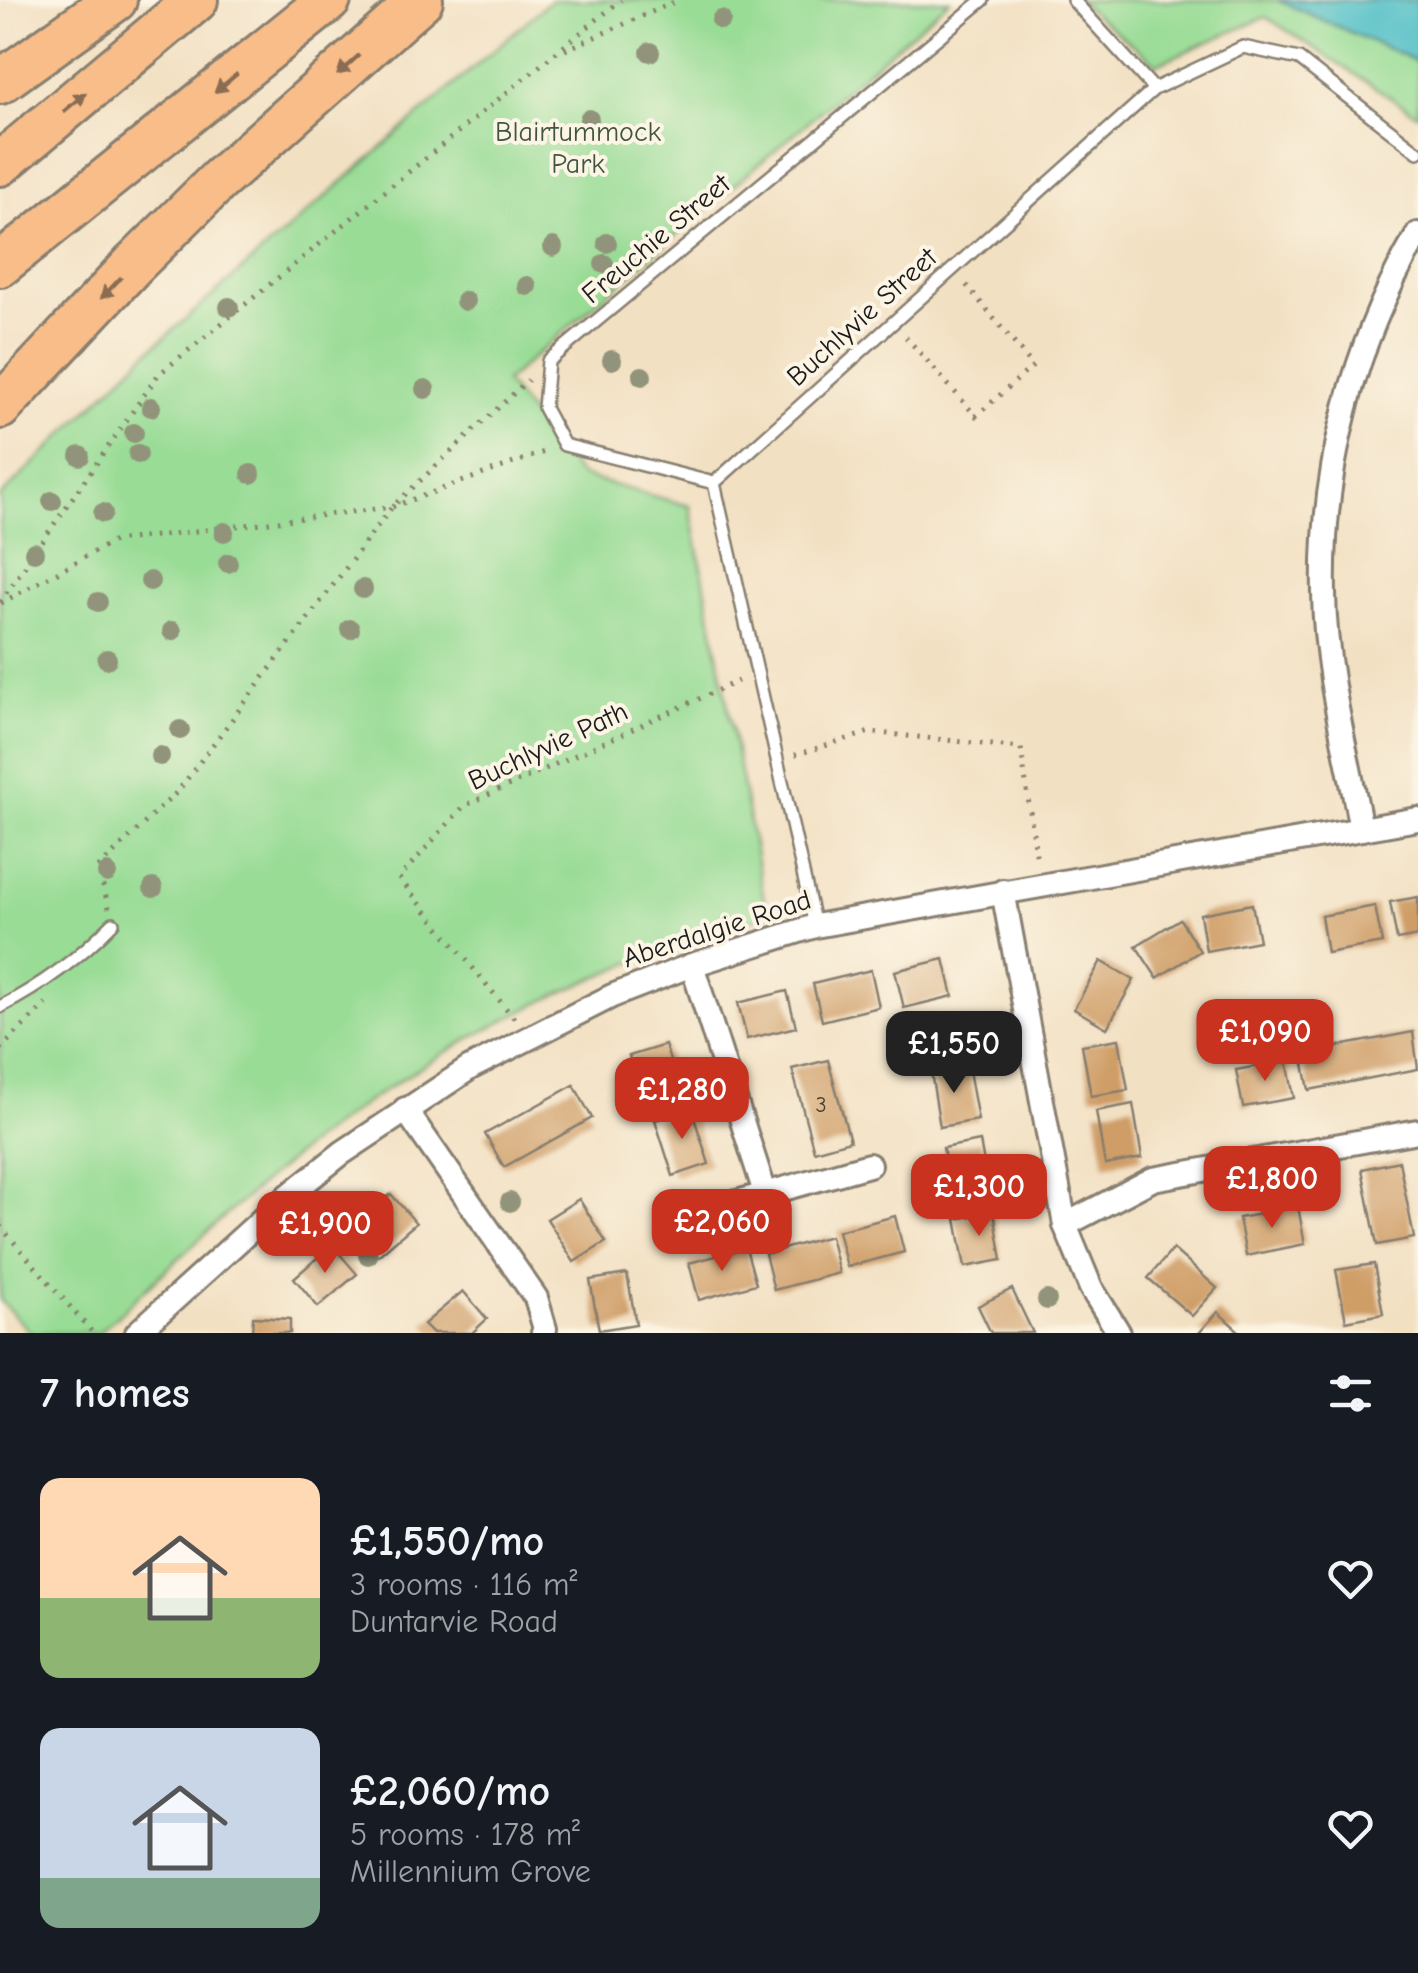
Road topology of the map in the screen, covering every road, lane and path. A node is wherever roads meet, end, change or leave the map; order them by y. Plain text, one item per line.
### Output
1 (115, 0) edge
2 (196, 0) edge
3 (329, 0) edge
4 (420, 0) edge
5 (621, 0) edge
6 (679, 0) edge
7 (983, 0) edge
8 (1073, 0) edge
9 (558, 53) junction
10 (0, 82) edge
11 (1154, 89) junction
12 (1418, 152) edge
13 (0, 164) edge
14 (1418, 234) edge
15 (0, 265) edge
16 (953, 268) junction
17 (893, 322) junction
18 (548, 361) junction
19 (0, 406) edge
20 (564, 445) junction
21 (714, 483) junction
22 (392, 507) junction
23 (0, 602) edge
24 (758, 672) junction
25 (778, 760) junction
26 (1418, 819) edge
27 (1362, 829) junction
28 (1040, 885) junction
29 (1003, 891) junction
30 (113, 923) joint
31 (814, 926) junction
32 (692, 965) junction
33 (46, 981) junction
34 (0, 1007) edge
35 (528, 1036) junction
36 (0, 1049) edge
37 (404, 1109) junction
38 (1418, 1130) edge
39 (869, 1165) dead end
40 (766, 1196) junction
41 (676, 1219) dead end
42 (1065, 1225) junction
43 (0, 1226) edge
44 (93, 1333) edge
45 (137, 1333) edge
46 (542, 1333) edge
47 (1119, 1333) edge

1 - 10 highway
13 -> 2 highway
3 -> 15 highway
4 -> 19 highway
5 - 9 path
6 - 9 path
7 - 18 lane, Freuchie Street
8 - 11 lane
9 - 23 path
11 - 12 lane, Buchlyvie Street
11 - 16 lane, Buchlyvie Street
14 - 27 street
16 - 17 lane, Buchlyvie Street
16 - 17 path
17 - 21 lane, Buchlyvie Street
18 - 20 lane
18 - 22 path
20 - 21 lane
20 - 22 path
21 - 24 lane
22 - 23 path
22 - 30 path
24 - 25 lane
24 - 35 path, Buchlyvie Path
25 - 28 path
25 - 31 lane
26 - 27 street, Aberdalgie Road
27 - 28 street, Aberdalgie Road
28 - 29 street, Aberdalgie Road
29 - 31 street, Aberdalgie Road
29 - 42 street
30 - 33 lane
31 - 32 street, Aberdalgie Road
32 - 35 street, Aberdalgie Road
32 - 40 street
33 - 34 lane
33 - 36 path
35 - 37 street, Aberdalgie Road
37 - 45 street, Aberdalgie Road
37 - 46 street
38 - 42 street
39 - 40 street
40 - 41 street
42 - 47 street
43 - 44 path

